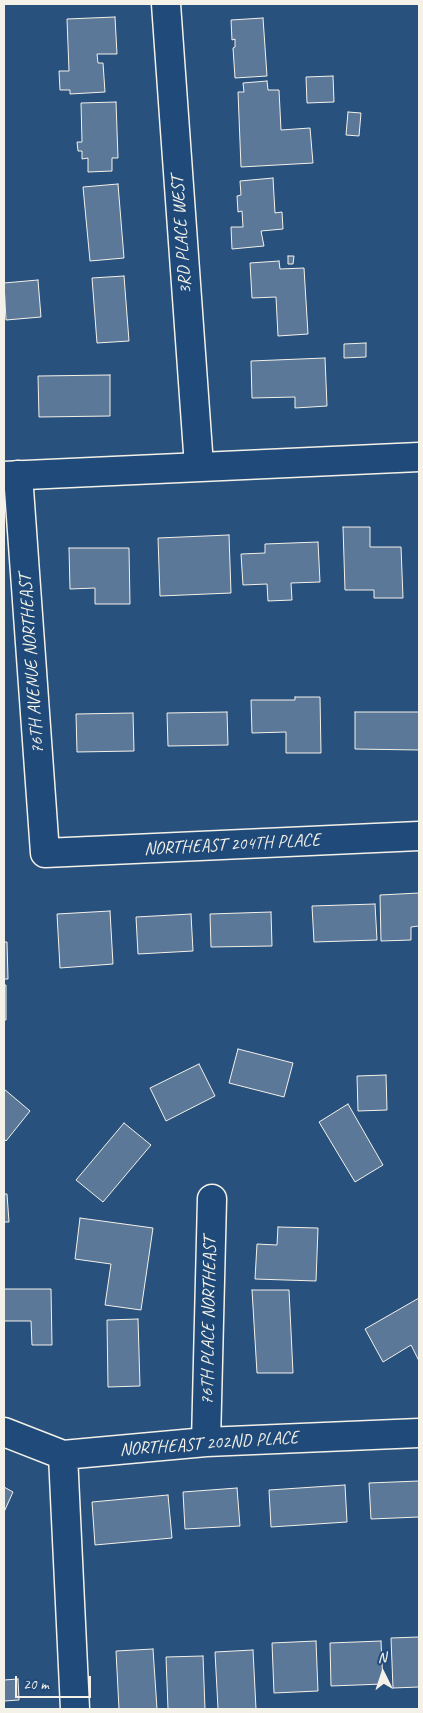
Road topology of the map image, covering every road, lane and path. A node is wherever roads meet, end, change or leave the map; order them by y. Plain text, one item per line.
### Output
1 (166, 4) edge
2 (419, 457) edge
3 (199, 466) junction
4 (11, 476) edge
5 (419, 836) edge
6 (45, 853) joint
7 (212, 1199) dead end
8 (4, 1432) edge
9 (419, 1433) edge
10 (206, 1442) junction
11 (63, 1455) junction
12 (75, 1709) edge

1 - 3 street, 3RD PLACE WEST
2 - 3 street
3 - 4 street
4 - 6 street, 76TH AVENUE NORTHEAST
5 - 6 street, NORTHEAST 204TH PLACE
7 - 10 street, 76TH PLACE NORTHEAST
8 - 11 street, NORTHEAST 202ND PLACE
9 - 10 street, NORTHEAST 202ND PLACE
10 - 11 street, NORTHEAST 202ND PLACE
11 - 12 street

